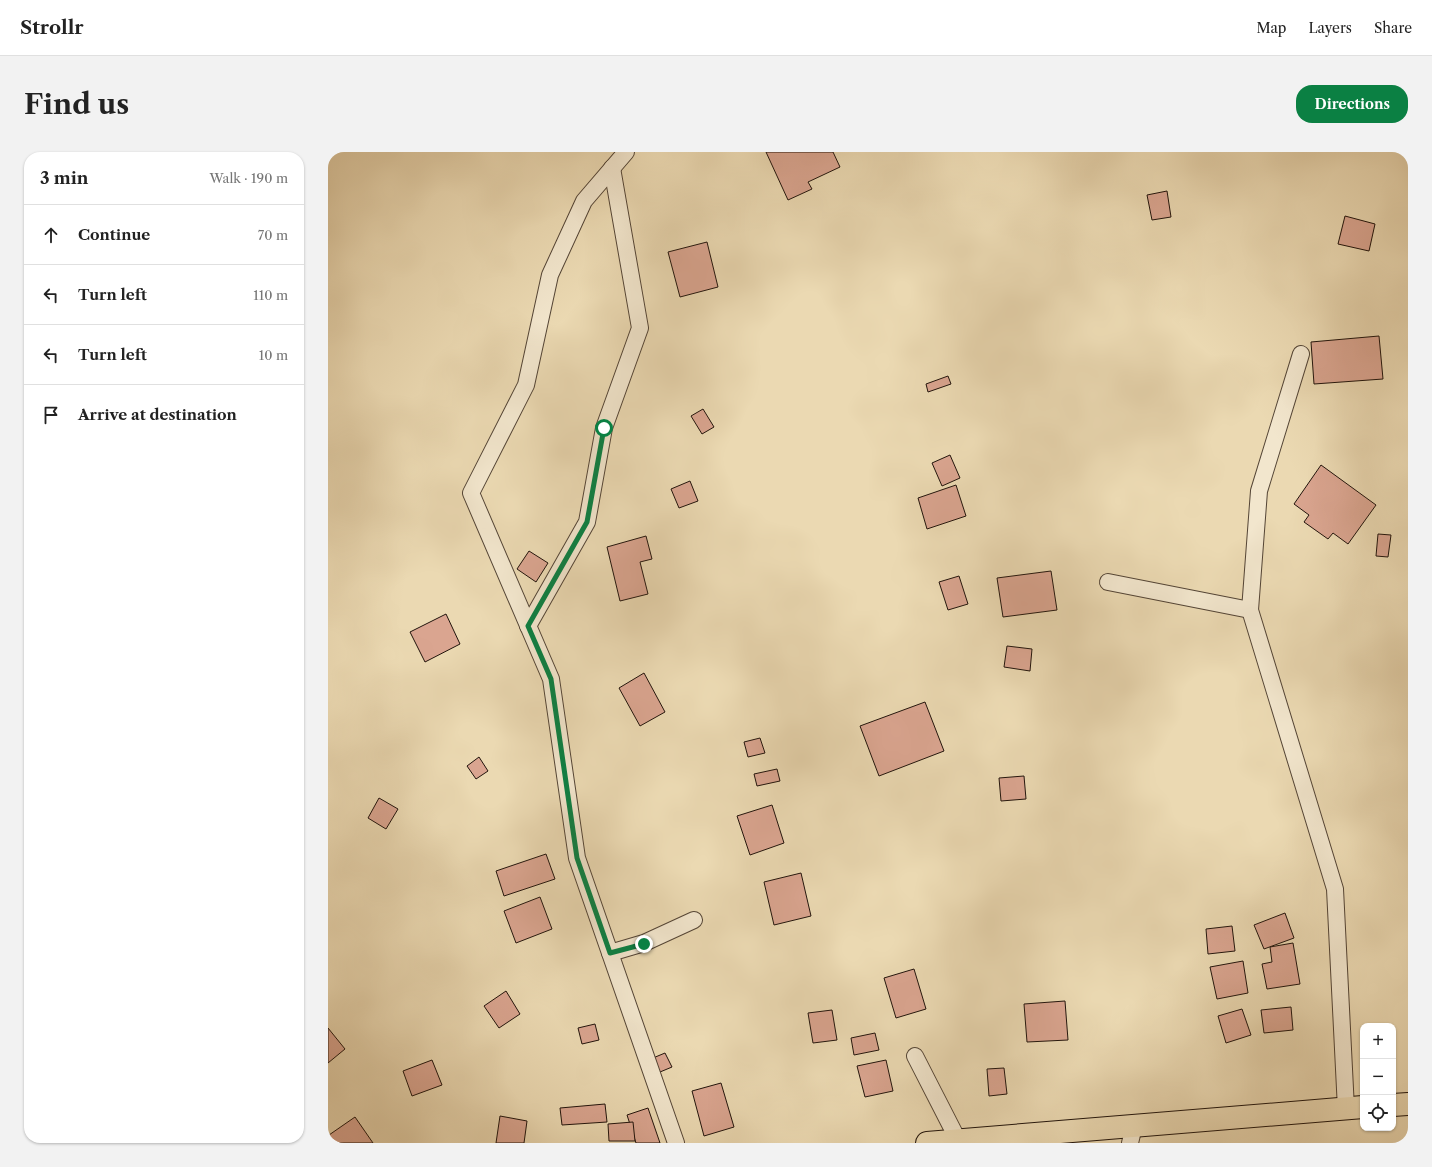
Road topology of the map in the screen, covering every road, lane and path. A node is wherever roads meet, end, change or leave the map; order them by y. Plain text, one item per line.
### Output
1 (626, 152) edge
2 (612, 168) junction
3 (1301, 354) dead end
4 (1108, 582) dead end
5 (1250, 610) junction
6 (528, 626) junction
7 (694, 920) dead end
8 (610, 953) junction
9 (915, 1056) dead end
10 (1408, 1104) edge
11 (1396, 1105) edge
12 (1354, 1108) edge
13 (1132, 1135) edge
14 (958, 1140) junction
15 (676, 1143) edge
16 (927, 1143) edge

1 - 2 street
2 - 6 street
2 - 6 street
3 - 5 street
4 - 5 street
5 - 12 street
6 - 8 street
7 - 8 street
8 - 15 street
9 - 14 street
10 - 11 main road
12 - 13 main road
13 - 14 main road
14 - 16 main road

